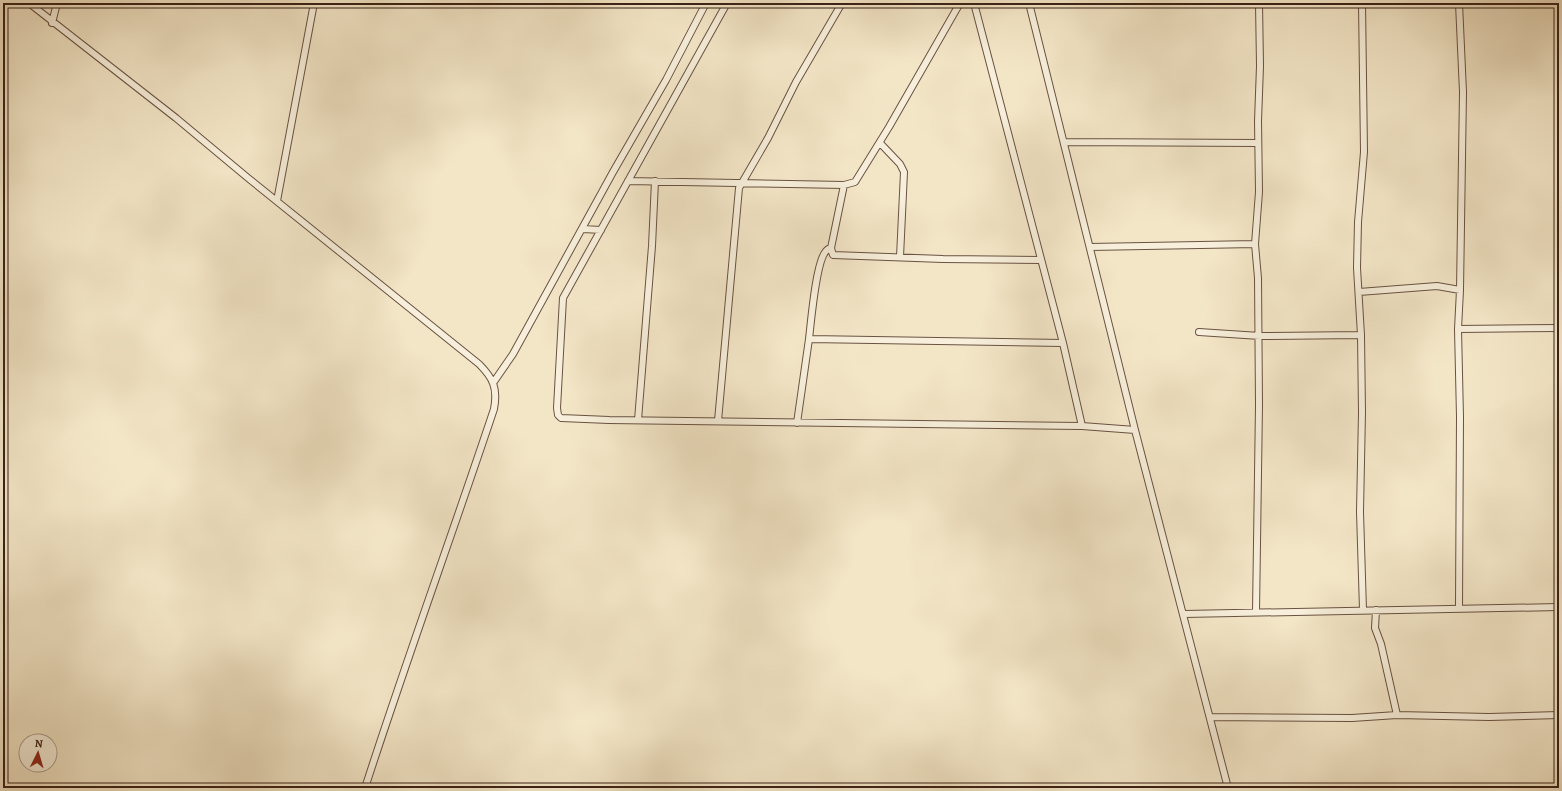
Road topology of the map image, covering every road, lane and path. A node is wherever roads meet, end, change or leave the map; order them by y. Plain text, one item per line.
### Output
1 (29, 3) edge
2 (57, 3) edge
3 (314, 3) edge
4 (706, 3) edge
5 (728, 3) edge
6 (842, 3) edge
7 (960, 3) edge
8 (974, 3) edge
9 (1029, 3) edge
10 (1259, 3) edge
11 (1362, 3) edge
12 (1459, 3) edge
13 (52, 23) junction
14 (1064, 142) junction
15 (880, 143) junction
16 (1258, 143) junction
17 (628, 181) junction
18 (655, 181) junction
19 (742, 183) junction
20 (844, 185) junction
21 (277, 201) junction
22 (582, 229) junction
23 (601, 230) junction
24 (1255, 244) junction
25 (1090, 247) junction
26 (831, 248) junction
27 (900, 257) junction
28 (1041, 260) junction
29 (1460, 290) junction
30 (1359, 292) junction
31 (1559, 328) edge
32 (1458, 329) junction
33 (1199, 332) dead end
34 (1361, 335) junction
35 (1260, 336) junction
36 (809, 338) junction
37 (1063, 343) junction
38 (1559, 377) edge
39 (493, 383) junction
40 (1559, 399) edge
41 (638, 420) junction
42 (718, 422) junction
43 (797, 423) junction
44 (1082, 426) junction
45 (1135, 430) junction
46 (1559, 457) edge
47 (1559, 607) edge
48 (1459, 608) junction
49 (1363, 610) junction
50 (1376, 610) junction
51 (1256, 612) junction
52 (1184, 614) junction
53 (1397, 715) junction
54 (1559, 715) edge
55 (1210, 717) junction
56 (365, 788) edge
57 (1228, 788) edge

1 - 13 street
2 - 13 street
3 - 21 street
4 - 22 street
5 - 17 street
6 - 19 street
7 - 15 street
8 - 28 street
9 - 14 street
10 - 16 street
11 - 30 street
12 - 29 street
13 - 21 street
14 - 16 street
14 - 25 street
15 - 20 street
15 - 27 street
16 - 24 street
17 - 18 street
17 - 23 street
18 - 19 street
18 - 41 street
19 - 20 street
19 - 42 street
20 - 26 street
21 - 39 street
22 - 23 street
22 - 39 street
23 - 41 street
24 - 25 street
24 - 35 street
25 - 45 street
26 - 27 street
26 - 36 street
27 - 28 street
28 - 37 street
29 - 30 street
29 - 32 street
30 - 34 street
31 - 32 street
32 - 48 street
33 - 35 street
34 - 35 street
34 - 49 street
35 - 51 street
36 - 37 street
36 - 43 street
37 - 44 street
38 - 40 street
39 - 56 street
40 - 46 street
41 - 42 street
42 - 43 street
43 - 44 street
44 - 45 street
45 - 52 street
47 - 48 street
48 - 50 street
49 - 50 street
49 - 51 street
50 - 53 street
51 - 52 street
52 - 55 street
53 - 54 street
53 - 55 street
55 - 57 street

